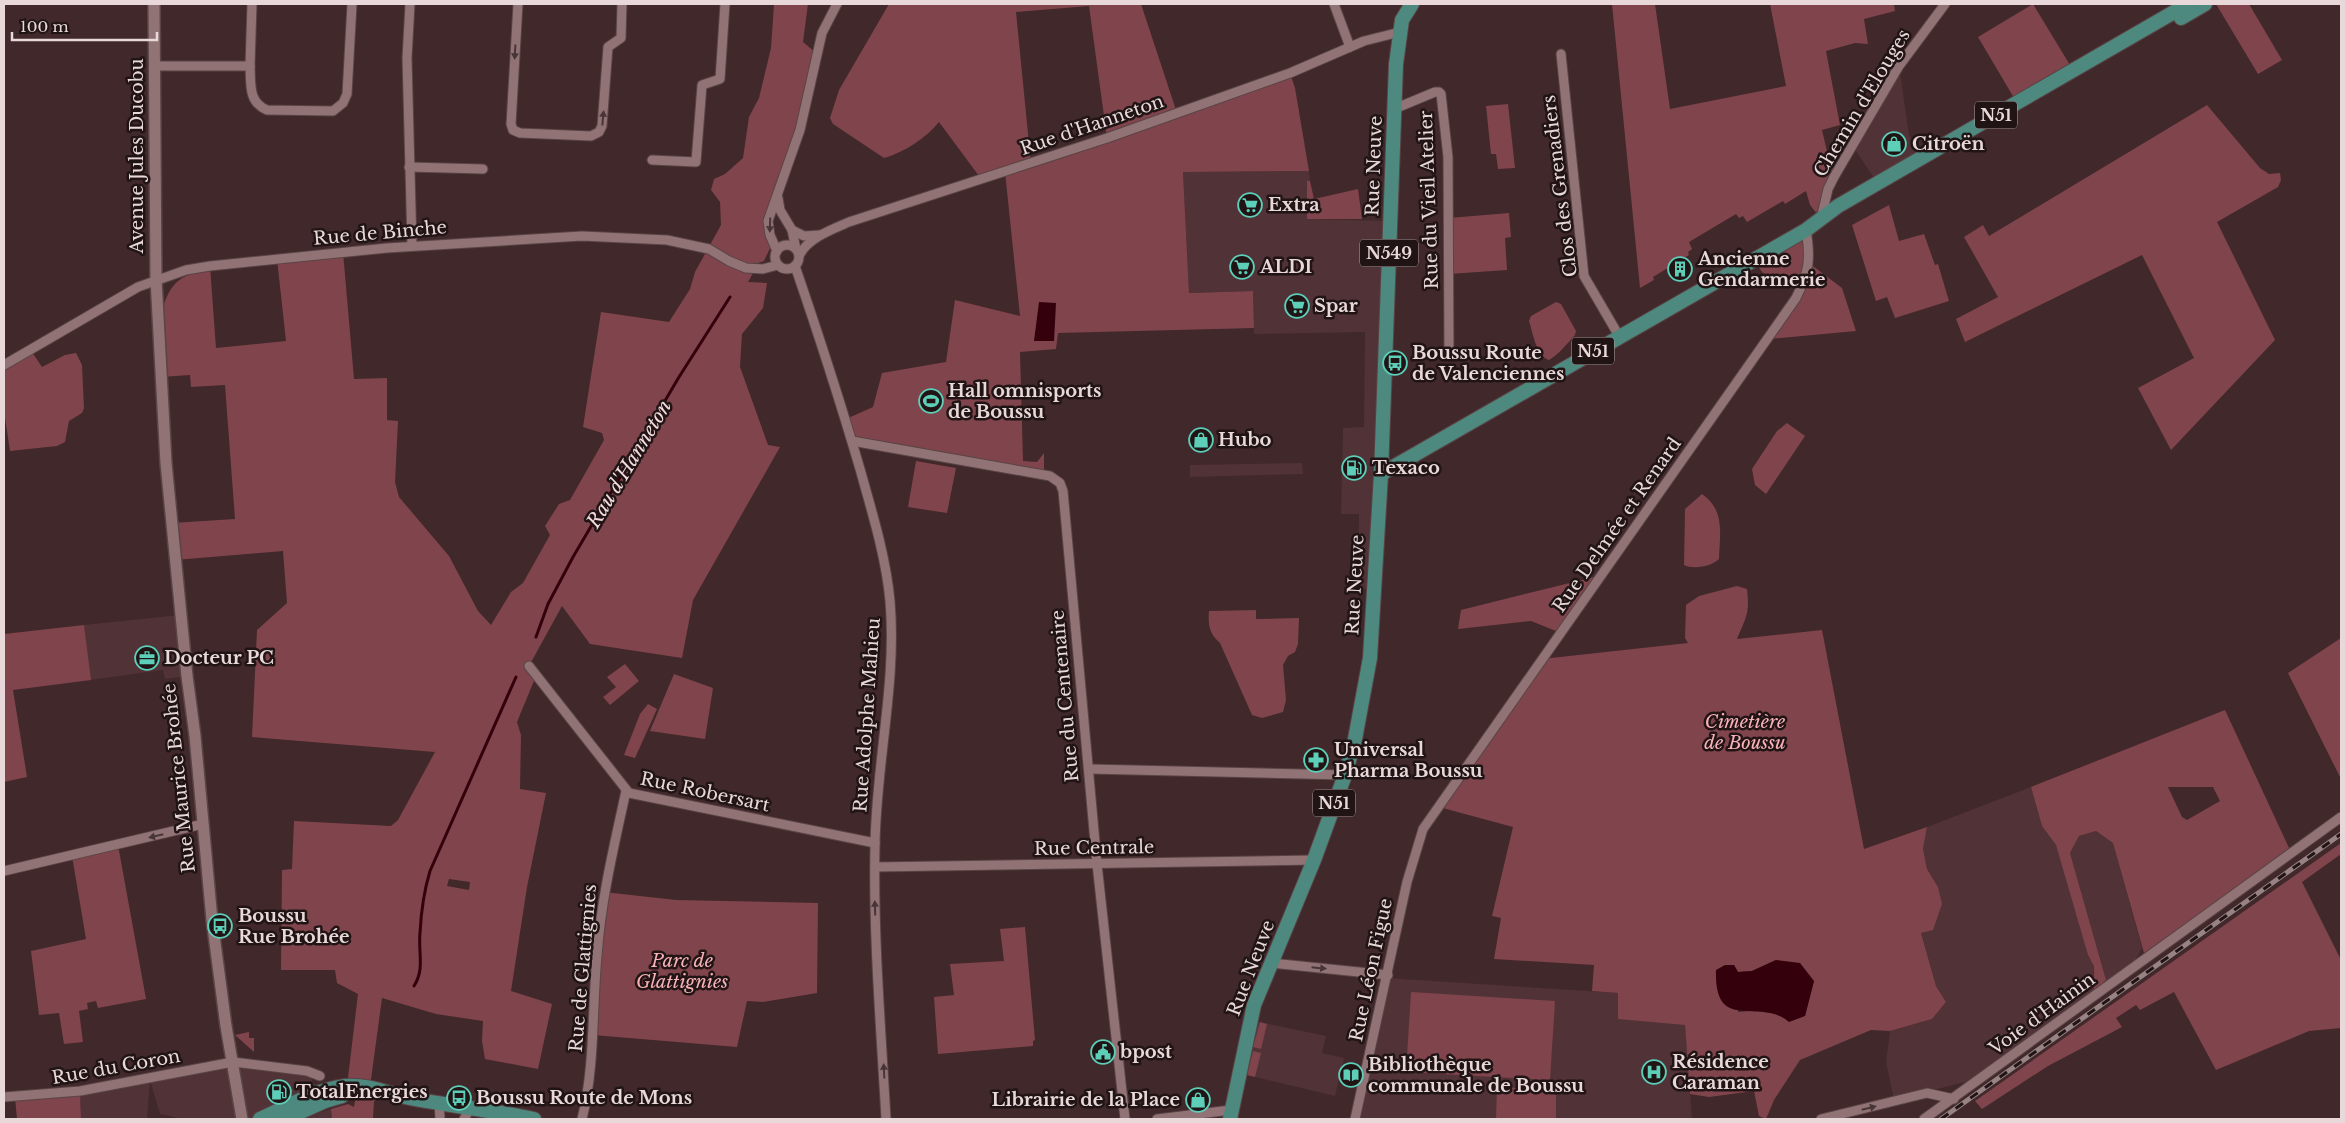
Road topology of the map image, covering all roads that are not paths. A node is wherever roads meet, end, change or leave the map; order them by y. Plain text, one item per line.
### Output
1 (154, 4) edge
2 (252, 4) edge
3 (352, 4) edge
4 (410, 4) edge
5 (518, 4) edge
6 (622, 4) edge
7 (725, 4) edge
8 (837, 4) edge
9 (1334, 4) edge
10 (1412, 4) edge
11 (1945, 4) edge
12 (2188, 4) edge
13 (2206, 4) edge
14 (1400, 32) junction
15 (1350, 47) junction
16 (1561, 54) dead end
17 (154, 66) junction
18 (250, 66) junction
19 (1394, 109) junction
20 (652, 160) dead end
21 (409, 167) junction
22 (483, 169) dead end
23 (778, 198) junction
24 (1821, 222) junction
25 (792, 230) junction
26 (1806, 230) junction
27 (822, 234) junction
28 (412, 246) junction
29 (777, 251) junction
30 (797, 252) junction
31 (778, 265) junction
32 (795, 266) junction
33 (156, 279) junction
34 (1618, 336) junction
35 (1449, 355) dead end
36 (4, 365) edge
37 (852, 441) junction
38 (1381, 474) junction
39 (529, 666) dead end
40 (1089, 769) junction
41 (1345, 775) junction
42 (626, 791) junction
43 (2341, 817) edge
44 (203, 824) junction
45 (1423, 829) joint
46 (875, 843) junction
47 (1314, 860) junction
48 (1097, 864) junction
49 (875, 867) junction
50 (4, 871) edge
51 (1271, 963) junction
52 (1388, 975) junction
53 (233, 1062) junction
54 (320, 1076) dead end
55 (356, 1090) junction
56 (4, 1097) edge
57 (1954, 1099) junction
58 (439, 1102) junction
59 (467, 1113) edge
60 (1231, 1114) edge
61 (242, 1119) edge
62 (260, 1119) edge
63 (285, 1119) edge
64 (440, 1119) edge
65 (534, 1119) edge
66 (582, 1119) edge
67 (886, 1119) edge
68 (1125, 1119) edge
69 (1157, 1119) edge
70 (1355, 1119) edge
71 (1821, 1119) edge
72 (1924, 1119) edge

1 - 17 street, Avenue Jules Ducobu
2 - 18 street
3 - 18 street
4 - 21 street
5 -> 6 street
7 - 20 street
8 - 23 street
9 - 15 street
10 - 14 main road, N549
11 - 24 street, Chemin d'Elouges
12 - 24 main road, N51
13 - 24 main road, N51
14 - 15 street, Rue d'Hanneton
14 - 19 main road, Rue Neuve / N549
15 - 27 street, Rue d'Hanneton
16 - 34 street, Clos des Grenadiers
17 - 18 street
17 - 33 street, Avenue Jules Ducobu
19 - 35 street, Rue du Vieil Atelier
19 - 38 main road, Rue Neuve / N549
21 - 22 street
21 - 28 street
23 - 25 street
23 -> 29 street
24 - 26 main road, N51
25 - 27 street
25 - 30 street
26 - 34 main road, N51
26 - 45 street, Rue Delmée et Renard
27 - 30 street, Rue d'Hanneton
28 - 31 street, Rue de Binche
28 - 33 street, Rue de Binche
29 - 30 street
29 - 31 street
30 - 32 street
31 - 32 street
32 - 37 street, Rue Adolphe Mahieu
33 - 36 street, Rue de Binche
33 - 44 street, Rue Maurice Brohée
34 - 38 main road, N51
37 - 40 street, Rue du Centenaire
37 - 46 street, Rue Adolphe Mahieu
38 - 41 main road, Rue Neuve / N51
39 - 42 street, Rue Robersart
40 - 41 street
40 - 48 street, Rue du Centenaire
41 - 47 main road, Rue Neuve / N51
42 - 46 street, Rue Robersart
42 - 66 street, Rue de Glattignies
43 - 57 street, Voie d'Hainin
44 -> 50 street
44 - 53 street, Rue Maurice Brohée
45 - 52 street, Rue Léon Figue
46 - 49 street, Rue Adolphe Mahieu
47 - 48 street, Rue Centrale
47 - 51 main road, Rue Neuve / N51
48 - 49 street, Rue Centrale
48 - 68 street, Rue du Centenaire
67 -> 49 street, Rue Adolphe Mahieu
51 -> 52 street
51 - 60 main road, Rue Neuve / N51
52 - 70 street, Rue Léon Figue
53 - 54 street
53 - 56 street, Rue du Coron
53 - 61 street, Rue Maurice Brohée
55 - 58 main road
55 - 62 main road
55 - 63 main road
71 -> 57 street
57 - 72 street, Voie d'Hainin
58 - 59 main road
58 - 64 street
59 - 65 main road
60 - 69 street

